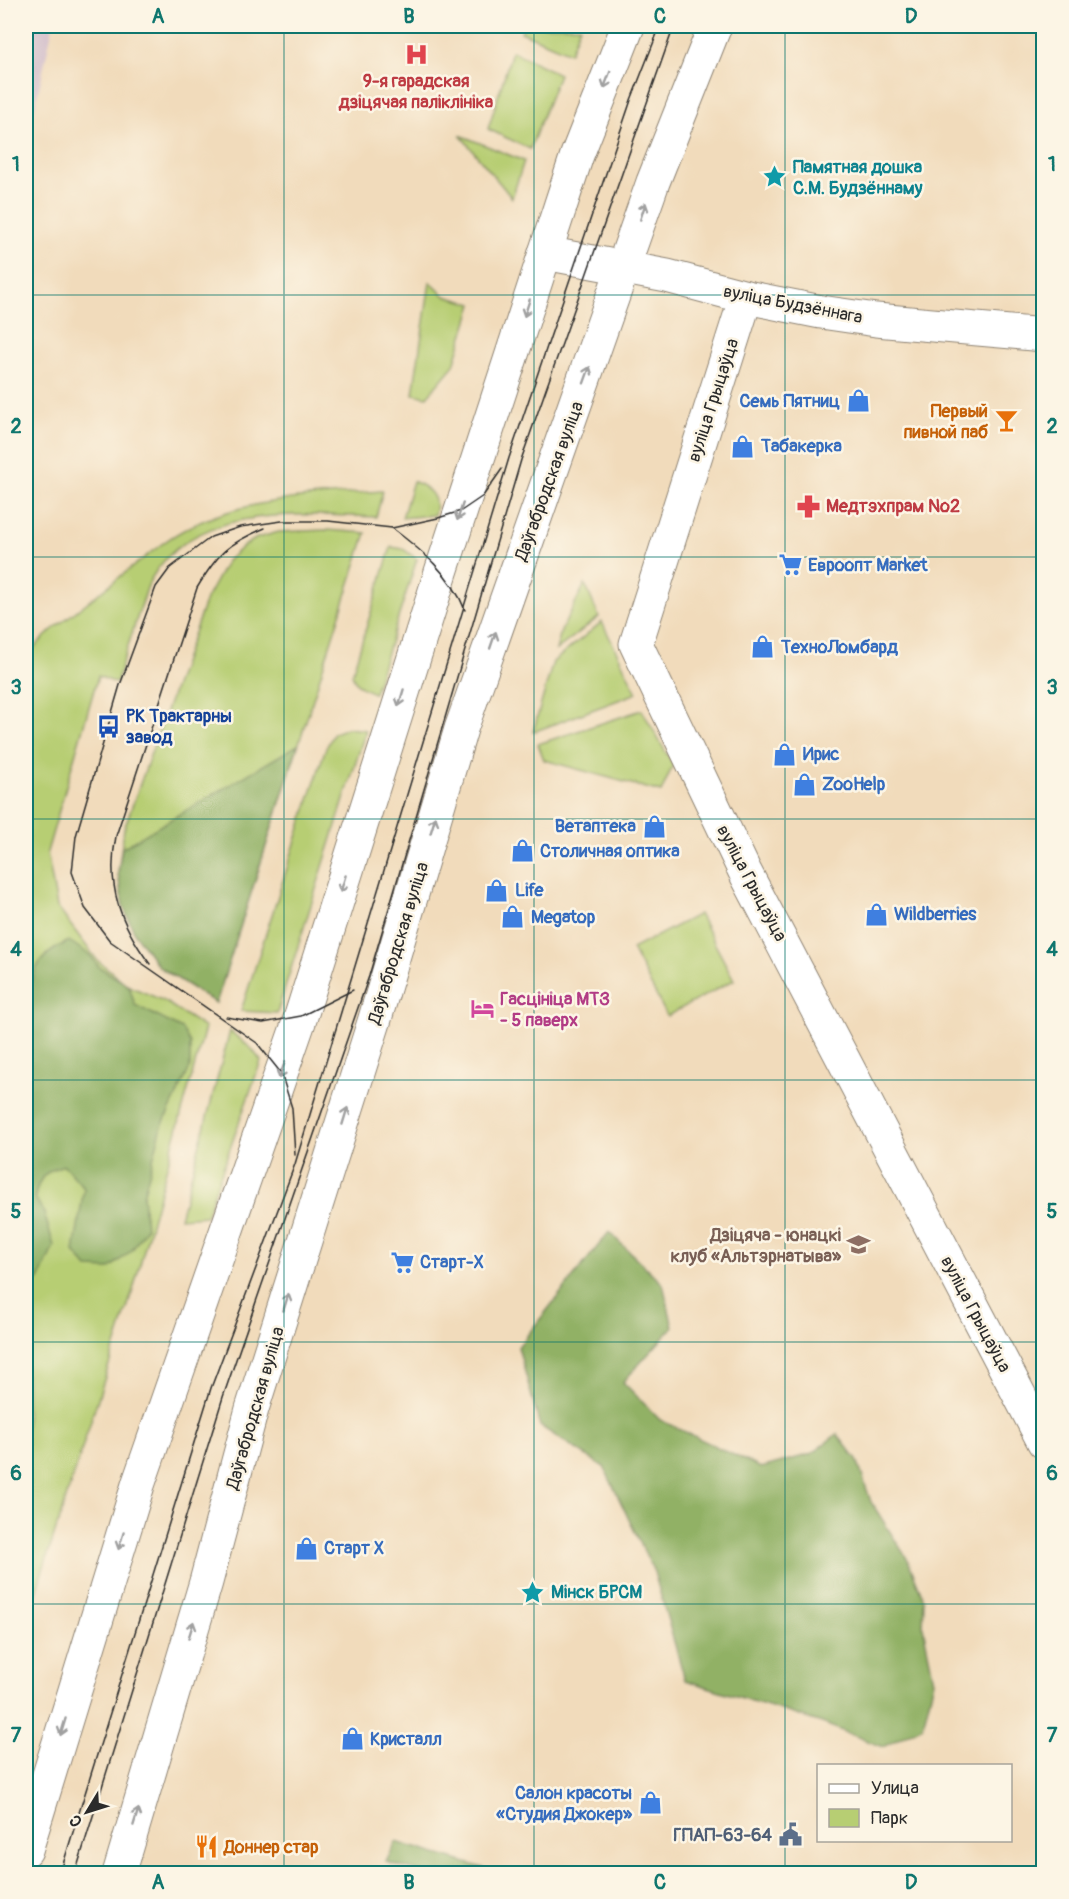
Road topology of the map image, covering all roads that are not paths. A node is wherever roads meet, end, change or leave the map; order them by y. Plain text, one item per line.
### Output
1 (628, 26) edge
2 (716, 26) edge
3 (545, 253) junction
4 (625, 267) junction
5 (746, 297) junction
6 (1044, 334) edge
7 (1044, 1442) edge
8 (26, 1850) edge
9 (119, 1874) edge

1 -> 3 main road
4 -> 2 main road, Даўгабродская вуліца
3 - 4 main road, вуліца Будзённага
3 -> 8 main road
4 - 5 main road, вуліца Будзённага
9 -> 4 main road, Даўгабродская вуліца
5 - 6 main road, вуліца Будзённага
5 - 7 main road, вуліца Грыцаўца

